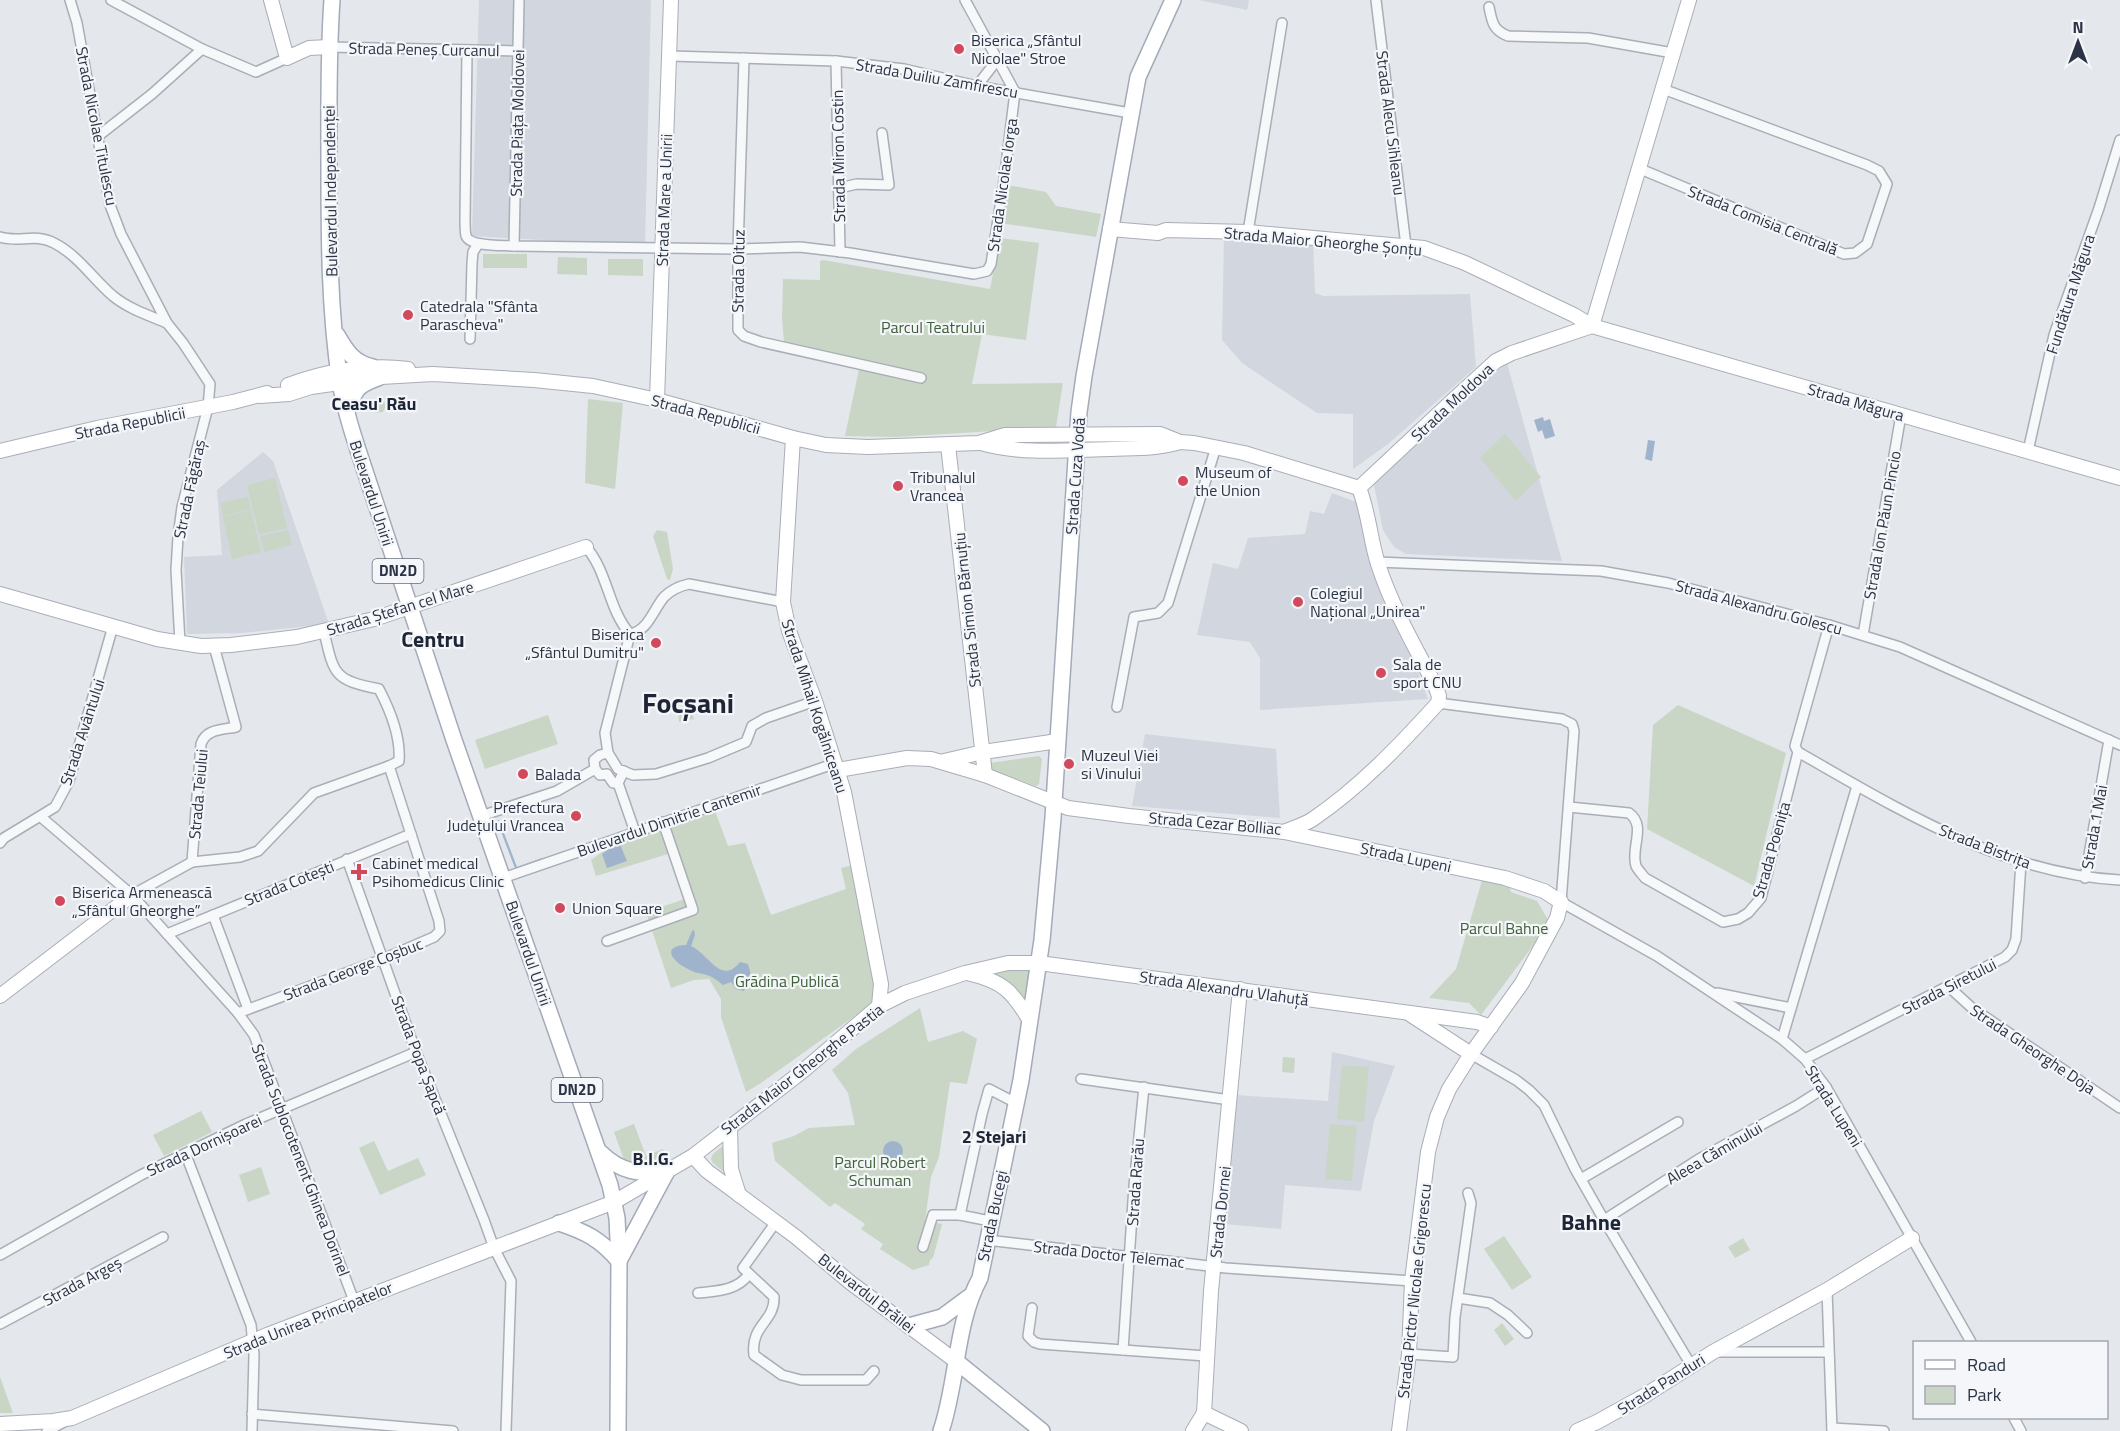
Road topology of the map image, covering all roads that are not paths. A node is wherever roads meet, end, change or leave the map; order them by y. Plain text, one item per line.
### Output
1 (70, 0) edge
2 (111, 0) edge
3 (271, 0) edge
4 (332, 0) edge
5 (519, 0) edge
6 (671, 0) edge
7 (965, 0) edge
8 (1173, 0) edge
9 (1376, 0) edge
10 (1689, 0) edge
11 (1489, 7) dead end
12 (1282, 23) dead end
13 (329, 47) junction
14 (202, 49) junction
15 (467, 50) junction
16 (519, 51) junction
17 (1673, 52) junction
18 (670, 56) junction
19 (287, 58) junction
20 (744, 58) junction
21 (997, 60) junction
22 (836, 61) junction
23 (977, 86) junction
24 (1663, 89) junction
25 (1015, 92) junction
26 (1130, 113) junction
27 (882, 133) dead end
28 (97, 137) junction
29 (2120, 140) edge
30 (1638, 168) junction
31 (839, 188) junction
32 (1110, 229) junction
33 (1248, 232) junction
34 (0, 237) edge
35 (478, 244) junction
36 (514, 246) junction
37 (1406, 246) junction
38 (662, 248) junction
39 (738, 249) junction
40 (840, 252) junction
41 (167, 323) junction
42 (1592, 326) junction
43 (334, 331) junction
44 (470, 339) dead end
45 (375, 372) junction
46 (340, 377) junction
47 (921, 378) dead end
48 (657, 400) junction
49 (208, 407) junction
50 (347, 412) junction
51 (1901, 415) junction
52 (1078, 433) junction
53 (793, 438) junction
54 (1179, 442) junction
55 (979, 443) junction
56 (948, 445) junction
57 (1216, 447) junction
58 (1077, 450) junction
59 (0, 451) edge
60 (2028, 451) junction
61 (2120, 478) edge
62 (1359, 488) junction
63 (586, 547) joint
64 (1377, 562) junction
65 (0, 594) edge
66 (783, 602) junction
67 (410, 608) junction
68 (1829, 625) junction
69 (113, 626) junction
70 (324, 632) junction
71 (630, 634) junction
72 (1863, 635) junction
73 (180, 644) junction
74 (214, 646) junction
75 (815, 701) junction
76 (1438, 703) junction
77 (1117, 707) dead end
78 (2109, 740) junction
79 (1058, 741) junction
80 (2120, 745) edge
81 (983, 752) junction
82 (1798, 752) junction
83 (608, 753) junction
84 (942, 761) junction
85 (389, 766) junction
86 (837, 767) junction
87 (594, 769) junction
88 (624, 771) junction
89 (985, 775) junction
90 (618, 783) junction
91 (1857, 786) junction
92 (1053, 803) junction
93 (1569, 807) junction
94 (481, 816) junction
95 (41, 817) junction
96 (663, 822) junction
97 (635, 832) junction
98 (1284, 832) junction
99 (411, 834) junction
100 (1, 838) edge
101 (347, 860) junction
102 (192, 862) junction
103 (2020, 862) junction
104 (503, 878) junction
105 (2085, 878) junction
106 (2120, 880) edge
107 (132, 895) junction
108 (1561, 902) junction
109 (213, 915) junction
110 (167, 934) junction
111 (607, 941) dead end
112 (383, 959) junction
113 (1039, 963) junction
114 (964, 973) junction
115 (1949, 987) junction
116 (1240, 989) junction
117 (1711, 992) junction
118 (0, 996) edge
119 (879, 1006) junction
120 (1791, 1008) junction
121 (248, 1009) junction
122 (238, 1013) junction
123 (1410, 1014) junction
124 (1030, 1021) junction
125 (1491, 1027) junction
126 (1782, 1039) junction
127 (416, 1052) junction
128 (1471, 1054) junction
129 (1805, 1059) junction
130 (1081, 1079) dead end
131 (1144, 1087) junction
132 (1826, 1087) junction
133 (1230, 1100) junction
134 (1016, 1103) junction
135 (283, 1108) junction
136 (2120, 1108) edge
137 (1678, 1122) dead end
138 (730, 1127) junction
139 (599, 1151) junction
140 (186, 1155) junction
141 (693, 1156) junction
142 (666, 1173) junction
143 (1581, 1179) junction
144 (1468, 1193) dead end
145 (739, 1195) junction
146 (614, 1202) junction
147 (960, 1215) junction
148 (1604, 1220) junction
149 (990, 1221) junction
150 (776, 1222) junction
151 (559, 1223) junction
152 (163, 1237) dead end
153 (1912, 1238) junction
154 (987, 1240) junction
155 (923, 1247) dead end
156 (494, 1248) junction
157 (0, 1255) edge
158 (1130, 1255) junction
159 (619, 1261) junction
160 (1214, 1266) junction
161 (750, 1274) junction
162 (1412, 1281) junction
163 (1827, 1290) junction
164 (698, 1293) dead end
165 (969, 1297) junction
166 (1458, 1298) junction
167 (354, 1301) junction
168 (1032, 1308) dead end
169 (0, 1324) edge
170 (909, 1326) junction
171 (1527, 1333) dead end
172 (254, 1340) junction
173 (1970, 1341) edge
174 (1123, 1350) junction
175 (1713, 1352) junction
176 (1828, 1352) junction
177 (1409, 1354) junction
178 (1206, 1356) junction
179 (957, 1362) junction
180 (1691, 1365) junction
181 (874, 1371) dead end
182 (1204, 1413) junction
183 (252, 1414) junction
184 (72, 1418) junction
185 (6, 1427) edge
186 (1832, 1430) edge
187 (47, 1431) edge
188 (252, 1431) edge
189 (453, 1431) edge
190 (506, 1431) edge
191 (618, 1431) edge
192 (941, 1431) edge
193 (1042, 1431) edge
194 (1193, 1431) edge
195 (1240, 1431) edge
196 (1400, 1431) edge
197 (1577, 1431) edge
198 (1884, 1431) edge

1 - 28 street, Strada Nicolae Titulescu
2 - 14 street
3 - 19 street
4 - 13 main road, Bulevardul Independenței
5 - 16 street, Strada Piața Moldovei
6 - 18 street, Strada Mare a Unirii
7 - 21 street
8 - 26 main road, Strada Cuza Vodă
9 - 37 street, Strada Alecu Sihleanu
10 - 17 street
11 - 17 street
12 - 33 street
13 - 15 street, Strada Peneș Curcanul
13 - 19 street
13 - 43 main road, Bulevardul Independenței
14 - 19 street
14 - 28 street
15 - 16 street, Strada Peneș Curcanul
15 - 35 street
16 - 36 street, Strada Piața Moldovei
17 - 24 street
18 - 20 street, Strada Duiliu Zamfirescu
18 - 38 street, Strada Mare a Unirii
20 - 22 street, Strada Duiliu Zamfirescu
20 - 39 street, Strada Oituz
21 - 23 street
21 - 25 street
22 - 23 street, Strada Duiliu Zamfirescu
22 - 31 street, Strada Miron Costin
23 - 25 street, Strada Duiliu Zamfirescu
24 - 30 street
24 - 30 street, Strada Comisia Centrală
25 - 26 street, Strada Duiliu Zamfirescu
25 - 40 street, Strada Nicolae Iorga
26 - 32 main road, Strada Cuza Vodă
27 - 31 street
28 - 41 street, Strada Nicolae Titulescu
29 - 60 street, Fundătura Măgura
30 - 42 street
31 - 40 street, Strada Miron Costin
32 - 33 street, Strada Maior Gheorghe Șonțu
32 - 52 main road, Strada Cuza Vodă
33 - 37 street, Strada Maior Gheorghe Șonțu
34 - 41 street
35 - 36 street
35 - 44 street
36 - 38 street
37 - 42 street, Strada Maior Gheorghe Șonțu
38 - 39 street
38 - 48 street, Strada Mare a Unirii
39 - 40 street
39 - 47 street, Strada Oituz
41 - 49 street, Strada Nicolae Titulescu
42 - 51 street, Strada Măgura
42 - 62 street, Strada Moldova
43 - 45 main road
43 - 46 main road, Bulevardul Independenței
45 - 46 street, Strada Republicii
45 - 48 street, Strada Republicii
45 - 50 main road
46 - 49 street, Strada Republicii
46 - 50 main road, Bulevardul Unirii
48 - 53 street, Strada Republicii
49 - 59 street, Strada Republicii
49 - 73 street, Strada Făgăraș
50 - 67 main road, Bulevardul Unirii / DN2D
51 - 60 street, Strada Măgura
51 - 72 street, Strada Ion Păun Pincio
52 - 54 street, Strada Republicii
52 - 55 street, Strada Republicii
52 - 58 main road, Strada Cuza Vodă
53 - 56 street, Strada Republicii
53 - 66 street, Strada Mihail Kogălniceanu
54 - 57 street, Strada Republicii
54 - 58 street, Strada Republicii
55 - 56 street, Strada Republicii
55 - 58 street, Strada Republicii
56 - 81 street, Strada Simion Bărnuțiu
57 - 62 street, Strada Republicii
57 - 77 street
58 - 79 main road, Strada Cuza Vodă
60 - 61 street, Strada Măgura
62 - 64 street
63 - 67 street, Strada Ștefan cel Mare
63 - 71 street
64 - 68 street, Strada Alexandru Golescu
64 - 76 street
65 - 69 street, Strada Ștefan cel Mare
66 - 71 street
66 - 75 street, Strada Mihail Kogălniceanu
67 - 70 street, Strada Ștefan cel Mare
67 - 94 main road, Bulevardul Unirii / DN2D
68 - 72 street, Strada Alexandru Golescu
68 - 82 street, Strada Poenița
69 - 73 street, Strada Ștefan cel Mare
69 - 95 street, Strada Avântului
70 - 74 street, Strada Ștefan cel Mare
70 - 85 street
71 - 83 street
72 - 78 street, Strada Alexandru Golescu
73 - 74 street, Strada Ștefan cel Mare
74 - 102 street, Strada Teiului
75 - 86 street, Strada Mihail Kogălniceanu
75 - 88 street
76 - 93 street
76 - 98 street, Strada Cezar Bolliac
78 - 80 street, Strada Alexandru Golescu
78 - 105 street, Strada 1 Mai
79 - 81 street, Bulevardul Dimitrie Cantemir
79 - 92 main road, Strada Cuza Vodă
81 - 84 street, Bulevardul Dimitrie Cantemir
81 - 89 street, Strada Simion Bărnuțiu
82 - 91 street
82 - 93 street, Strada Poenița
83 - 87 street
83 - 88 street
84 - 86 street, Bulevardul Dimitrie Cantemir
84 - 89 street, Bulevardul Dimitrie Cantemir
85 - 99 street, Strada George Coșbuc
85 - 102 street
86 - 96 street, Bulevardul Dimitrie Cantemir
86 - 119 street, Strada Mihail Kogălniceanu
87 - 90 street
87 - 94 street
88 - 90 street
89 - 92 street, Bulevardul Dimitrie Cantemir
90 - 97 street
91 - 103 street, Strada Bistrița
91 - 120 street
92 - 98 street, Strada Cezar Bolliac
92 - 113 main road, Strada Cuza Vodă
93 - 108 street
94 - 104 main road, Bulevardul Unirii / DN2D
95 - 100 street, Strada Avântului
95 - 107 street, Strada Sublocotenent Ghinea Dorinel
96 - 97 street, Bulevardul Dimitrie Cantemir
96 - 111 street
97 - 104 street, Bulevardul Dimitrie Cantemir
98 - 108 street, Strada Lupeni
99 - 101 street, Strada Cotești
99 - 112 street, Strada George Coșbuc
101 - 109 street, Strada Cotești
101 - 112 street, Strada Popa Șapcă
102 - 107 street
103 - 105 street, Strada Bistrița
103 - 115 street, Strada Siretului
104 - 139 main road, Bulevardul Unirii / DN2D
105 - 106 street, Strada Bistrița
107 - 110 street, Strada Sublocotenent Ghinea Dorinel
107 - 118 street
108 - 117 street, Strada Lupeni
108 - 125 street
109 - 110 street, Strada Cotești
109 - 121 street
110 - 122 street, Strada Sublocotenent Ghinea Dorinel
112 - 121 street, Strada George Coșbuc
112 - 127 street, Strada Popa Șapcă
113 - 114 street, Strada Maior Gheorghe Pastia
113 - 116 street, Strada Alexandru Vlahuță
113 - 124 main road, Strada Bucegi
114 - 119 street, Strada Maior Gheorghe Pastia
114 - 124 street
115 - 129 street, Strada Siretului
115 - 136 street, Strada Gheorghe Doja
116 - 123 street, Strada Alexandru Vlahuță
116 - 133 street, Strada Dornei
117 - 120 street
117 - 126 street, Strada Lupeni
119 - 138 street, Strada Maior Gheorghe Pastia
120 - 126 street
121 - 122 street, Strada George Coșbuc
122 - 135 street, Strada Sublocotenent Ghinea Dorinel
123 - 125 street, Strada Alexandru Vlahuță
123 - 128 street, Strada Alexandru Vlahuță
124 - 134 main road, Strada Bucegi
125 - 128 street
126 - 129 street, Strada Lupeni
127 - 135 street, Strada Dornișoarei
127 - 156 street, Strada Popa Șapcă
128 - 143 street
128 - 162 street, Strada Pictor Nicolae Grigorescu
129 - 132 street, Strada Lupeni
130 - 131 street
131 - 133 street
131 - 158 street, Strada Rarău
132 - 148 street, Aleea Căminului
132 - 153 street, Strada Lupeni
133 - 160 street, Strada Dornei
134 - 147 street
134 - 149 main road, Strada Bucegi
135 - 140 street, Strada Dornișoarei
135 - 167 street, Strada Sublocotenent Ghinea Dorinel
137 - 143 street
138 - 141 street, Strada Maior Gheorghe Pastia
138 - 145 street
139 - 142 main road
139 - 146 main road, Bulevardul Unirii
140 - 157 street, Strada Dornișoarei
140 - 172 street
141 - 142 street, Strada Maior Gheorghe Pastia
141 - 145 street, Bulevardul Brăilei
142 - 146 street, Strada Maior Gheorghe Pastia
142 - 159 main road
143 - 148 street
144 - 166 street
145 - 150 street, Bulevardul Brăilei
146 - 151 street, Strada Unirea Principatelor
146 - 159 main road, Bulevardul Unirii
147 - 149 street
147 - 155 street
148 - 180 street
149 - 154 main road, Strada Bucegi
150 - 161 street
150 - 170 street, Bulevardul Brăilei
151 - 156 street, Strada Unirea Principatelor
151 - 159 main road
152 - 169 street, Strada Argeș
153 - 163 street, Strada Panduri
153 - 173 street, Strada Lupeni
154 - 158 street, Strada Doctor Telemac
154 - 165 main road, Strada Bucegi
156 - 167 street, Strada Unirea Principatelor
156 - 190 street, Strada Popa Șapcă
158 - 160 street, Strada Doctor Telemac
158 - 174 street, Strada Rarău
159 - 191 main road, Bulevardul Unirii
160 - 162 street, Strada Doctor Telemac
160 - 178 street, Strada Dornei
161 - 164 street
161 - 181 street
162 - 177 street, Strada Pictor Nicolae Grigorescu
163 - 175 street, Strada Panduri
163 - 176 street
165 - 170 main road
165 - 179 main road, Strada Bucegi
166 - 171 street
166 - 177 street
167 - 172 street, Strada Unirea Principatelor
168 - 174 street
170 - 179 street, Bulevardul Brăilei
172 - 183 street
172 - 184 street, Strada Unirea Principatelor
174 - 178 street
175 - 176 street, Strada Panduri
175 - 180 street, Strada Panduri
176 - 186 street
177 - 196 street, Strada Pictor Nicolae Grigorescu
178 - 182 street, Strada Dornei
179 - 192 main road, Strada Bucegi
179 - 193 main road, Bulevardul Brăilei
180 - 197 street, Strada Panduri
182 - 194 street, Strada Dornei
182 - 195 street
183 - 188 street
183 - 189 street
184 - 185 street, Strada Unirea Principatelor
184 - 187 street
186 - 198 street

